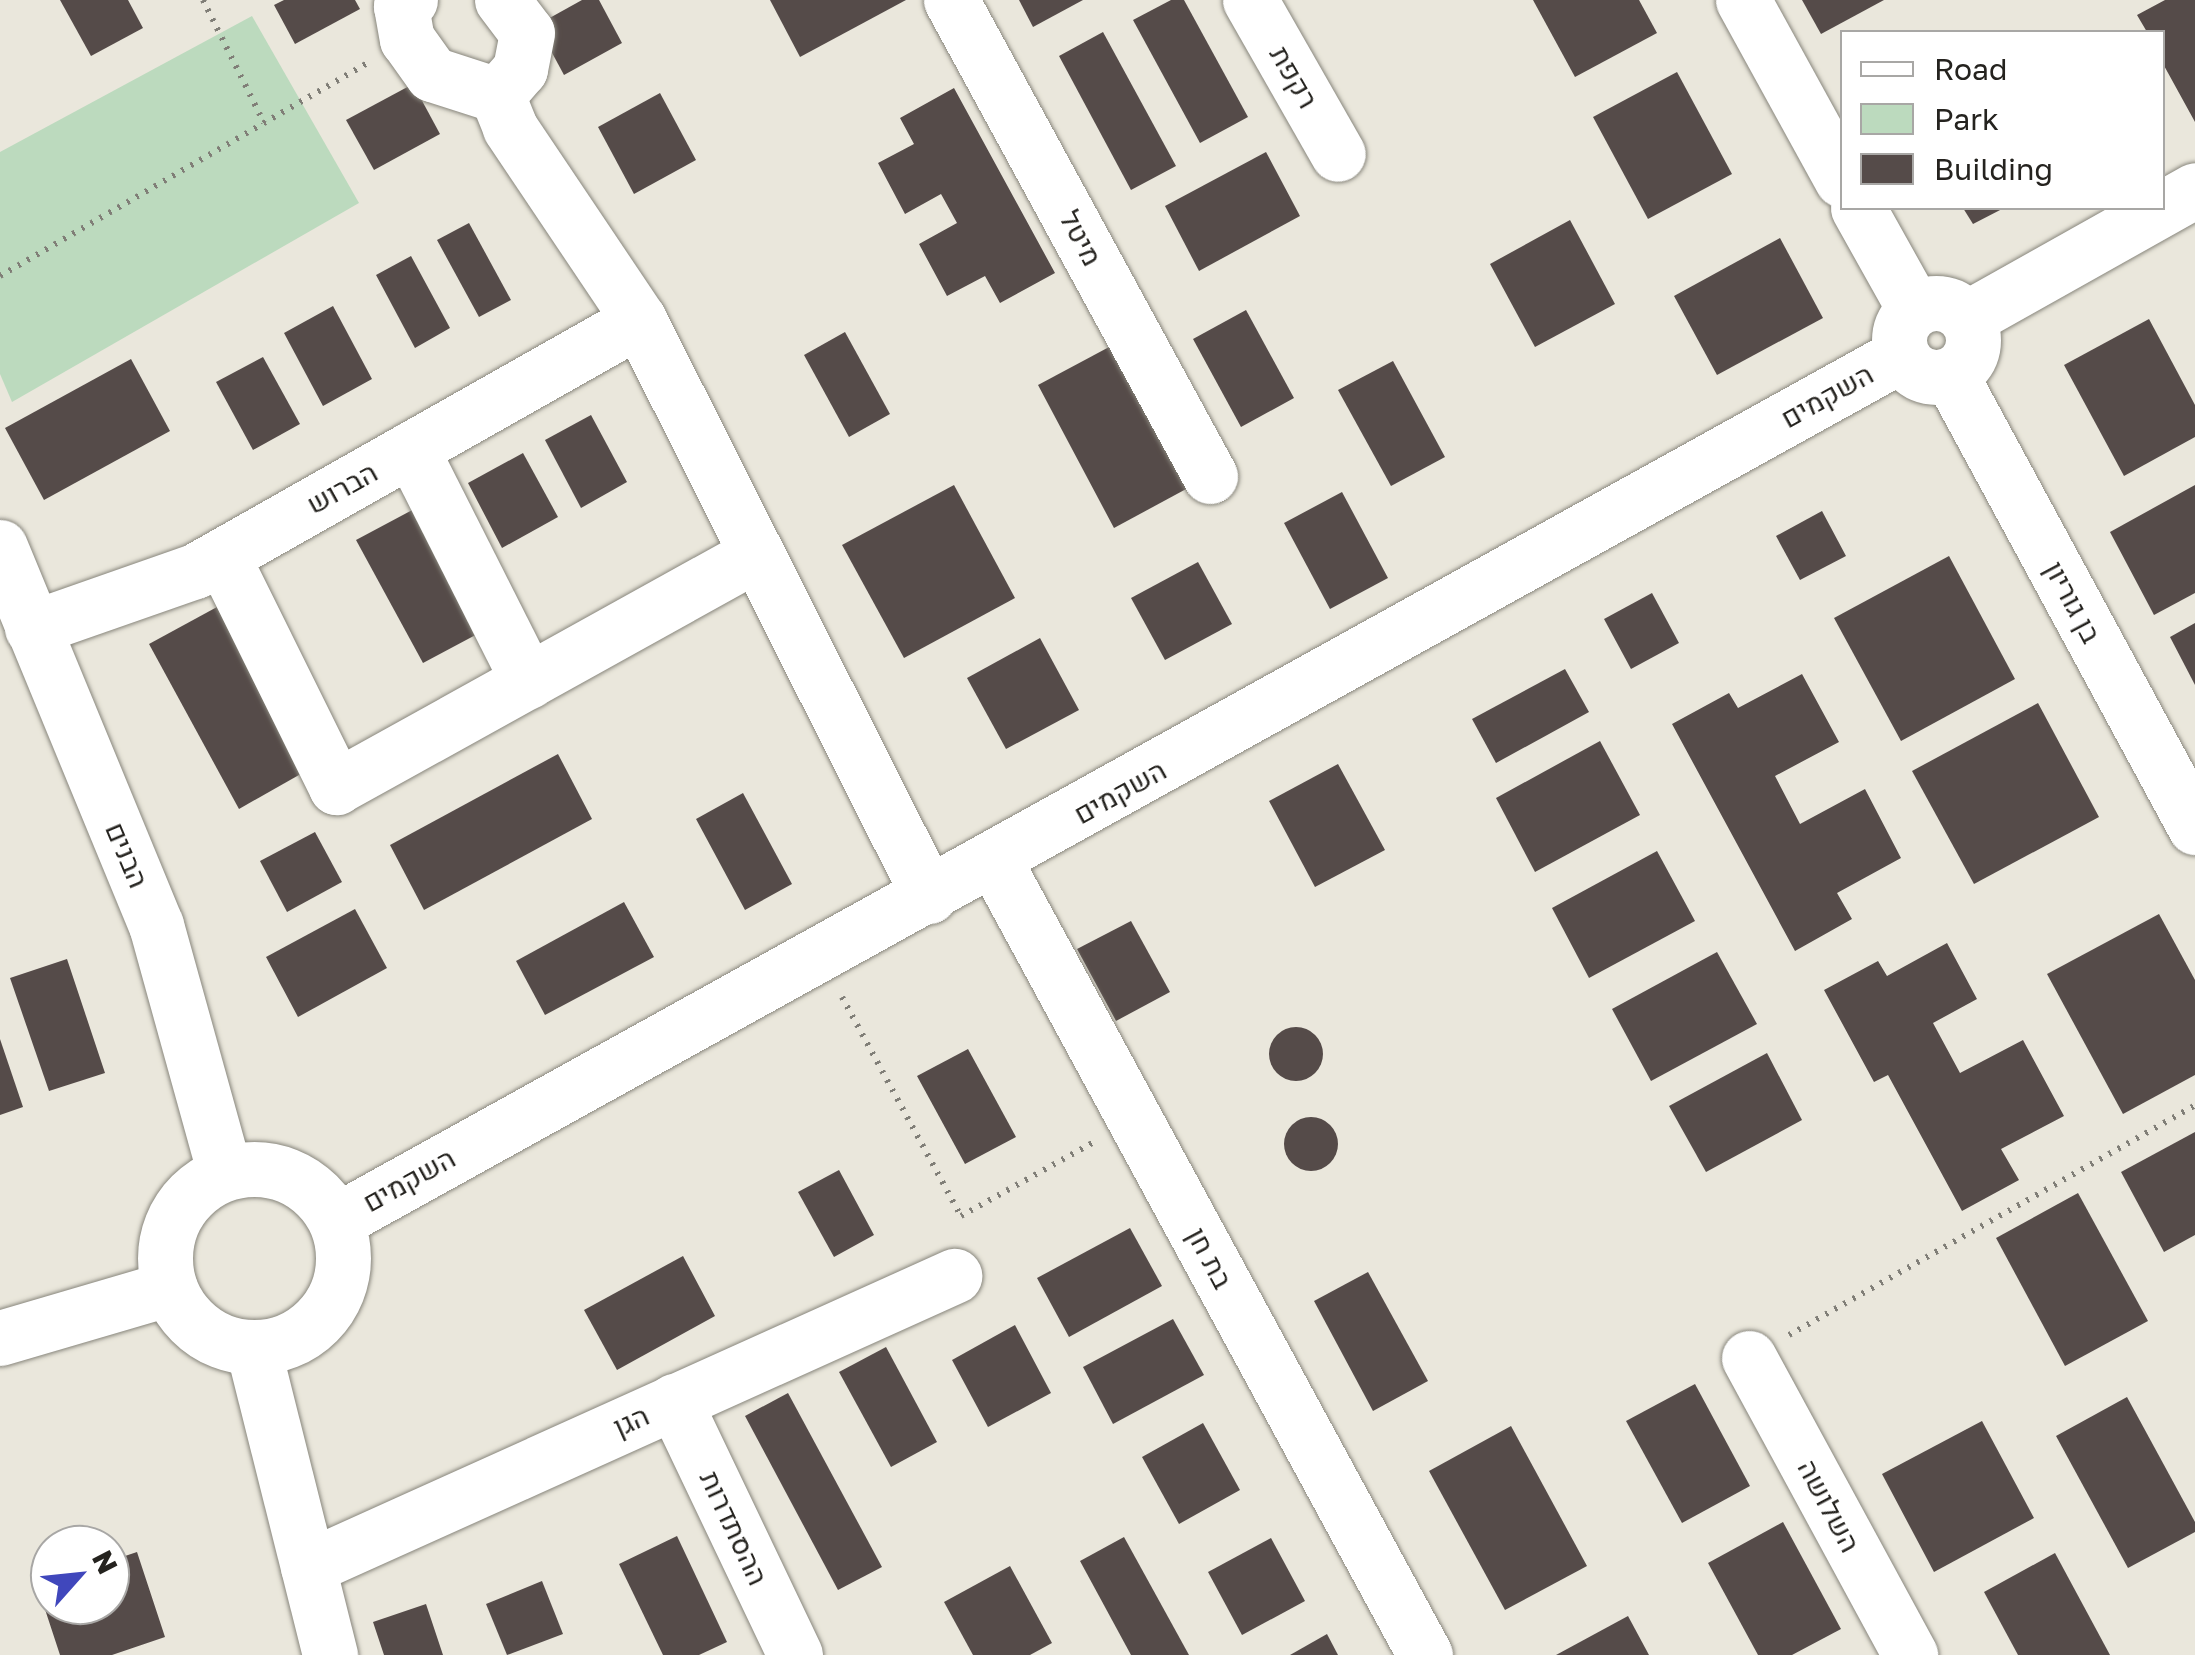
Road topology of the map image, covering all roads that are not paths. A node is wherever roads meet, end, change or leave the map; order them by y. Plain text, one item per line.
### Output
1 (502, 0) edge
2 (952, 0) edge
3 (1250, 0) edge
4 (1743, 0) edge
5 (408, 20) edge
6 (497, 96) junction
7 (1338, 154) dead end
8 (1840, 176) edge
9 (2195, 190) edge
10 (2165, 207) edge
11 (1859, 210) edge
12 (2159, 210) edge
13 (1969, 317) junction
14 (639, 320) junction
15 (1907, 332) junction
16 (1951, 376) junction
17 (410, 450) junction
18 (1210, 476) dead end
19 (0, 546) edge
20 (222, 556) junction
21 (753, 556) junction
22 (32, 628) junction
23 (528, 681) junction
24 (2195, 828) edge
25 (995, 862) junction
26 (929, 896) junction
27 (225, 1173) junction
28 (336, 1221) junction
29 (954, 1276) dead end
30 (170, 1288) junction
31 (0, 1338) edge
32 (253, 1348) junction
33 (1749, 1358) road end
34 (674, 1401) junction
35 (308, 1567) junction
36 (330, 1655) edge
37 (795, 1655) edge
38 (1425, 1655) edge
39 (1910, 1655) edge

1 - 6 street
2 - 18 street, מיטל
3 - 7 street, רקפת
4 - 8 street
5 - 6 street
6 - 14 street
9 - 10 street
11 - 15 street
12 - 13 street
13 - 15 street
13 - 16 street
14 - 17 street, הברוש
14 - 21 street
15 - 16 street
15 - 25 street, השקמים
16 - 24 street, בן גוריון
17 - 20 street, הברוש
17 - 23 street
19 - 22 street, הבנים
20 - 22 street, הברוש
20 - 23 street
21 - 23 street
21 - 26 street
22 - 27 street, הבנים
25 - 26 street, השקמים
25 - 38 street, בת חן
26 - 28 street, השקמים
27 - 28 street
27 - 30 street
28 - 32 street
29 - 34 street, הגן
30 - 31 street
30 - 32 street
32 - 35 street
33 - 39 street, השלושה
34 - 35 street, הגן
34 - 37 street, ההסתדרות
35 - 36 street

